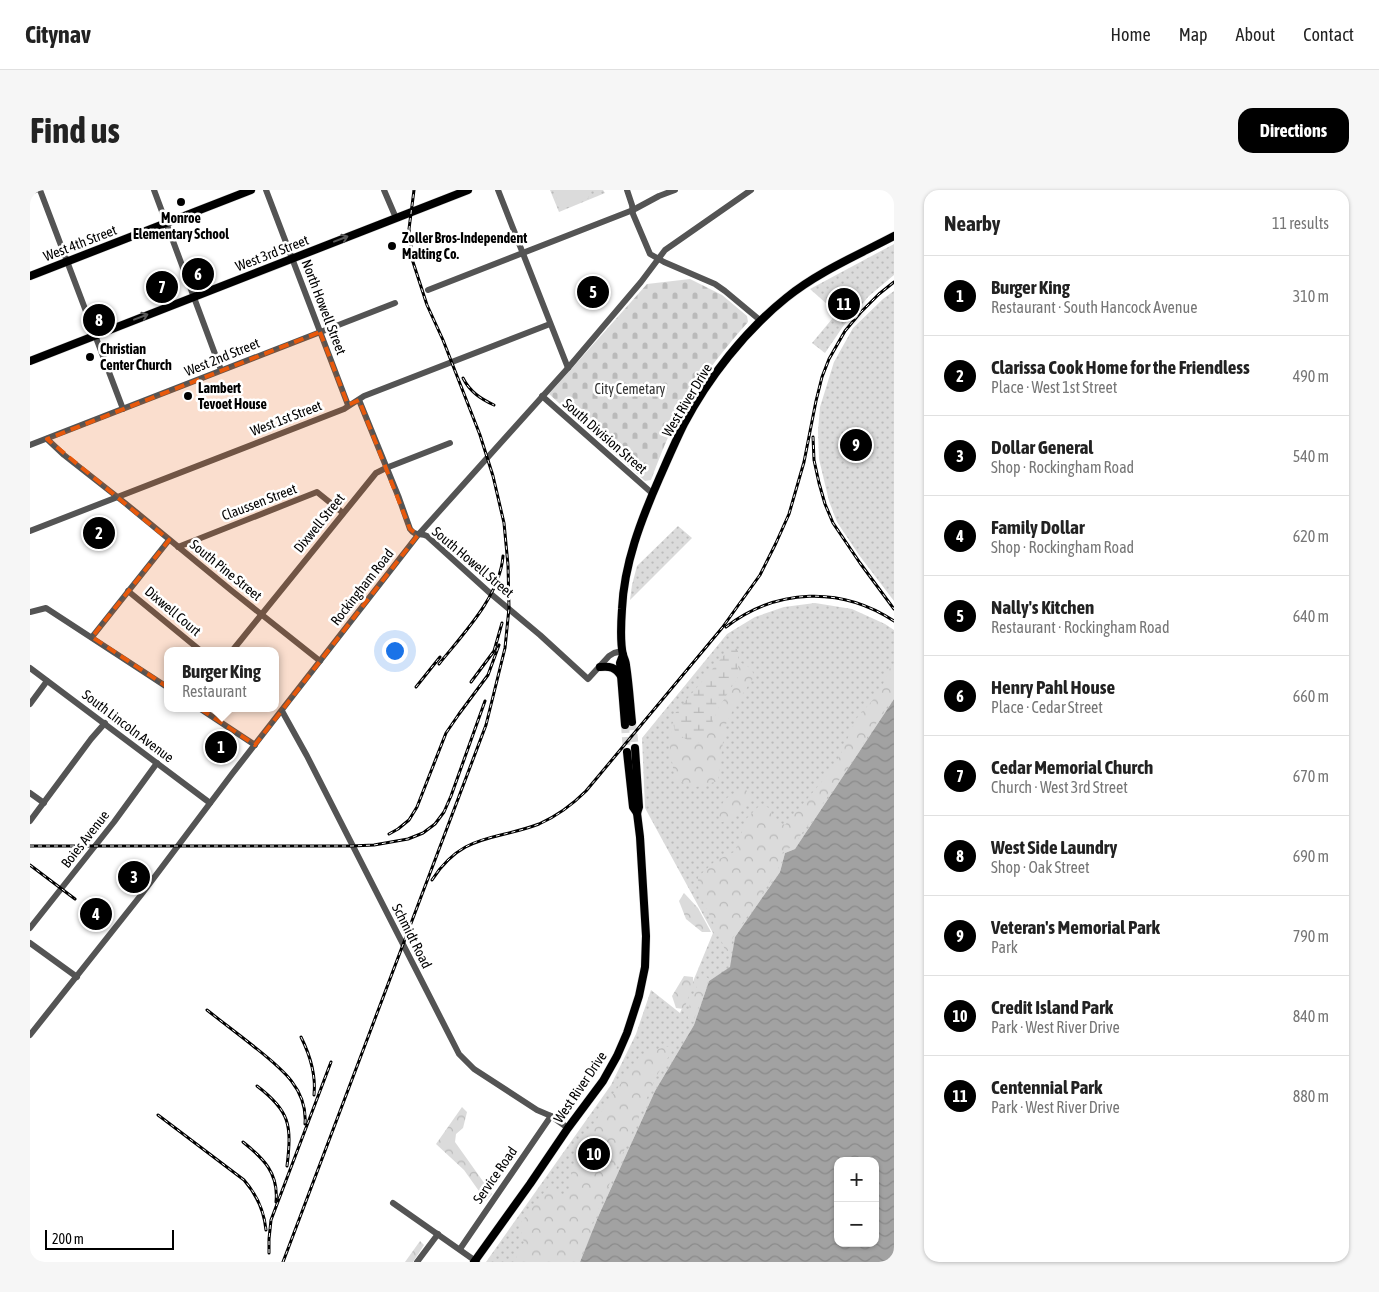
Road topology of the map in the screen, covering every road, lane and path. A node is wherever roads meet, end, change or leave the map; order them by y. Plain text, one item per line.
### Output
1 (38, 190) edge
2 (154, 190) edge
3 (251, 190) edge
4 (266, 190) edge
5 (384, 190) edge
6 (468, 190) edge
7 (498, 190) edge
8 (627, 190) edge
9 (675, 190) edge
10 (751, 190) edge
11 (30, 192) edge
12 (633, 210) junction
13 (396, 218) junction
14 (166, 223) junction
15 (894, 236) edge
16 (522, 254) junction
17 (292, 258) junction
18 (658, 259) junction
19 (67, 262) junction
20 (30, 276) edge
21 (428, 290) dead end
22 (193, 297) junction
23 (395, 303) dead end
24 (761, 321) junction
25 (550, 324) junction
26 (320, 332) junction
27 (95, 336) junction
28 (30, 360) edge
29 (568, 368) junction
30 (221, 370) junction
31 (542, 396) junction
32 (359, 400) junction
33 (348, 405) junction
34 (123, 409) junction
35 (46, 439) junction
36 (450, 443) dead end
37 (30, 445) edge
38 (386, 468) junction
39 (652, 494) junction
40 (117, 497) junction
41 (344, 514) junction
42 (30, 532) edge
43 (418, 535) junction
44 (169, 540) junction
45 (178, 547) junction
46 (128, 591) junction
47 (30, 612) edge
48 (262, 615) junction
49 (92, 637) junction
50 (196, 647) edge
51 (235, 647) edge
52 (623, 653) junction
53 (320, 661) junction
54 (600, 667) junction
55 (30, 668) edge
56 (621, 676) junction
57 (47, 681) junction
58 (164, 685) edge
59 (30, 704) edge
60 (282, 711) junction
61 (205, 712) edge
62 (105, 723) junction
63 (255, 745) junction
64 (631, 750) tunnel mouth
65 (157, 763) junction
66 (30, 793) edge
67 (44, 803) junction
68 (210, 803) junction
69 (30, 821) edge
70 (30, 928) edge
71 (30, 943) edge
72 (77, 977) junction
73 (30, 1035) edge
74 (551, 1116) junction
75 (568, 1128) junction
76 (392, 1203) dead end
77 (438, 1234) junction
78 (460, 1249) junction
79 (476, 1261) edge
80 (417, 1262) edge

1 - 11 street
1 - 19 street
2 - 14 street
3 - 14 main road, West 4th Street
4 - 17 street, North Howell Street
5 - 13 street
6 - 13 main road, West 3rd Street
7 - 16 street
8 - 12 street
9 - 12 street
10 - 18 street, Rockingham Road
12 - 16 street
12 - 18 street
17 -> 13 main road, West 3rd Street
14 - 19 main road, West 4th Street
14 - 22 street
15 - 24 main road, West River Drive
16 - 21 street
16 - 25 street
17 - 22 main road, West 3rd Street
17 - 26 street, North Howell Street
18 - 24 street
18 - 29 street, Rockingham Road
19 - 20 main road, West 4th Street
19 - 27 street
27 -> 22 main road, West 3rd Street
22 - 30 street
23 - 26 street, West 2nd Street
24 - 39 main road, West River Drive
25 - 29 street
25 - 32 street, West 1st Street
26 - 30 street, West 2nd Street
26 - 33 street, North Howell Street
27 - 28 main road, West 3rd Street
27 - 34 street
29 - 31 street, Rockingham Road
30 - 34 street, West 2nd Street
31 - 39 street, South Division Street
31 - 43 street, Rockingham Road
32 - 33 street, West 1st Street
32 - 38 street, South Howell Street
33 - 40 street, West 1st Street
34 - 35 street, West 2nd Street
35 - 37 street, West 2nd Street
35 - 40 street, South Pine Street
36 - 38 street, Dixwell Street
38 - 41 street, Dixwell Street
38 - 43 street, South Howell Street
39 - 52 main road, West River Drive
40 - 42 street, West 1st Street
40 - 44 street, South Pine Street
41 - 45 street, Claussen Street
41 - 48 street, Dixwell Street
43 - 53 street, Rockingham Road
43 - 54 street, South Howell Street
44 - 45 street, South Pine Street
44 - 46 street
45 - 48 street, South Pine Street
46 - 49 street
46 - 50 street, Dixwell Court
47 - 49 street
48 - 51 street, Dixwell Street
48 - 53 street, South Pine Street
49 - 58 street
52 - 54 street, South Howell Street
52 - 56 main road, West River Drive
52 - 56 main road, West River Drive
53 - 60 street, Rockingham Road
54 - 56 main road
55 - 57 street, South Lincoln Avenue
57 - 59 street
57 - 62 street, South Lincoln Avenue
60 - 63 street, Rockingham Road
60 - 74 street, Schmidt Road
61 - 63 street
62 - 65 street, South Lincoln Avenue
62 - 67 street
63 - 68 street, Rockingham Road
64 - 75 main road, West River Drive
65 - 68 street, South Lincoln Avenue
65 - 70 street, Boies Avenue
66 - 67 street
67 - 69 street
68 - 72 street, Rockingham Road
71 - 72 street
72 - 73 street, Rockingham Road
74 - 75 street, Schmidt Road
74 - 78 street, Service Road
75 - 79 main road, West River Drive
76 - 77 street
77 - 78 street
77 - 80 street
78 - 79 street

